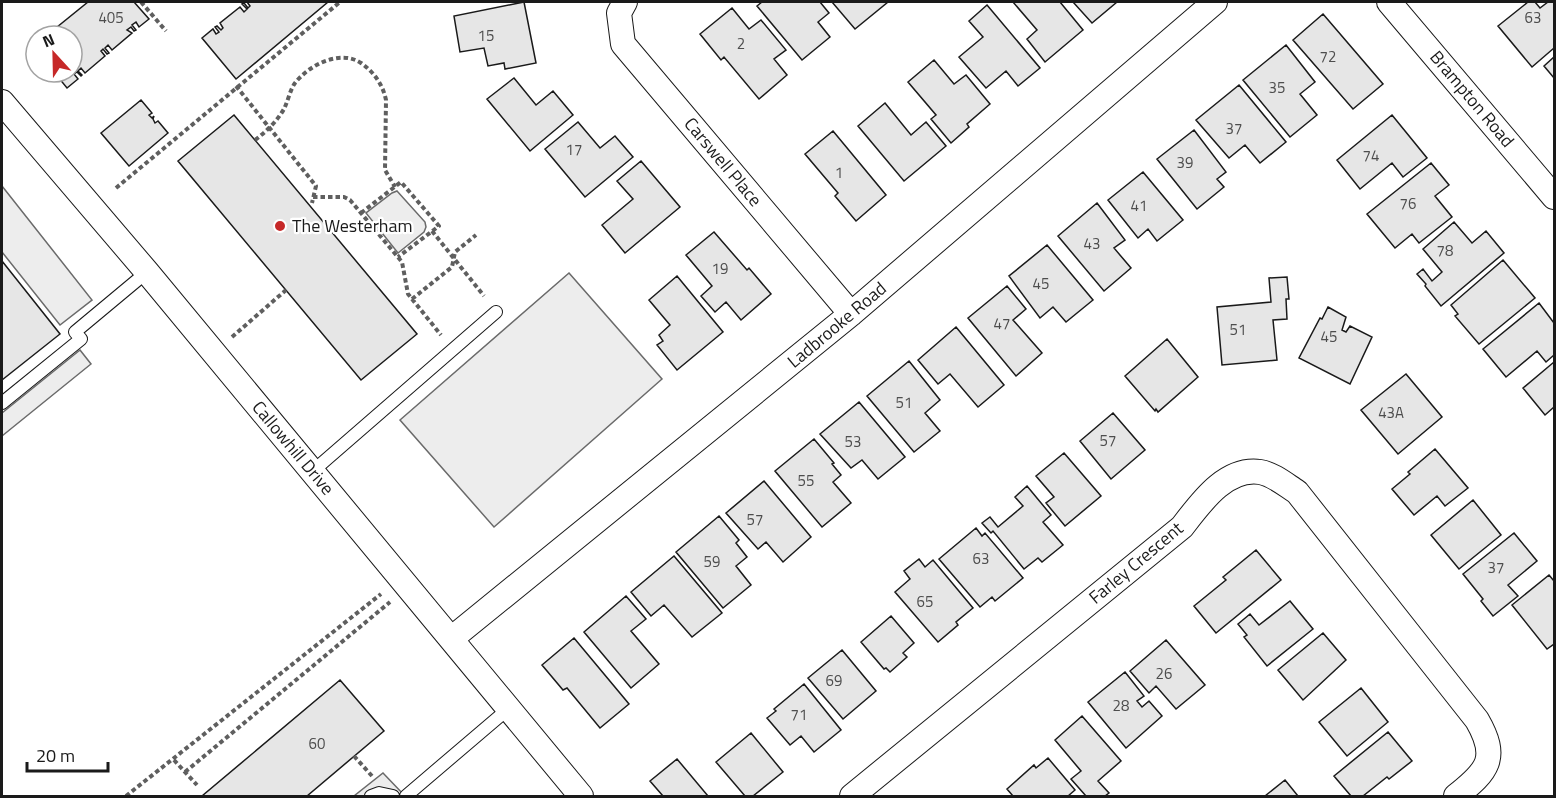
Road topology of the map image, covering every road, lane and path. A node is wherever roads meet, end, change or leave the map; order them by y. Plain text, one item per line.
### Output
1 (141, 2) edge
2 (340, 2) edge
3 (625, 2) edge
4 (1215, 2) edge
5 (1389, 2) edge
6 (166, 31) dead end
7 (236, 86) junction
8 (2, 102) edge
9 (269, 129) junction
10 (255, 140) dead end
11 (395, 187) junction
12 (116, 188) dead end
13 (314, 197) junction
14 (1554, 197) edge
15 (312, 203) dead end
16 (361, 213) junction
17 (432, 231) junction
18 (476, 235) dead end
19 (398, 257) junction
20 (454, 259) junction
21 (147, 272) junction
22 (286, 290) dead end
23 (412, 299) junction
24 (487, 300) dead end
25 (496, 312) dead end
26 (851, 314) junction
27 (242, 328) dead end
28 (432, 368) junction
29 (2, 403) edge
30 (313, 471) junction
31 (404, 583) junction
32 (451, 639) junction
33 (508, 709) junction
34 (174, 760) junction
35 (185, 772) junction
36 (197, 785) dead end
37 (126, 796) edge
38 (371, 796) edge
39 (393, 796) edge
40 (406, 796) edge
41 (581, 796) edge
42 (852, 796) edge
43 (1456, 796) edge

1 - 6 path
2 - 7 path
3 - 26 street, Carswell Place
4 - 26 street, Ladbrooke Road
5 - 14 street, Brampton Road
7 - 9 path
7 - 12 path
8 - 21 street, Callowhill Drive
9 - 10 path
9 - 11 path
9 - 13 path
11 - 16 path
11 - 17 path
13 - 15 path
13 - 16 path
16 - 19 path
17 - 19 path
17 - 20 path
18 - 20 path
19 - 23 path
20 - 23 path
20 - 24 path
21 - 29 lane
21 - 30 street, Callowhill Drive
22 - 27 path
23 - 28 path
25 - 28 lane
26 - 32 street, Ladbrooke Road
28 - 30 lane
30 - 31 street, Callowhill Drive
31 - 32 street, Callowhill Drive
31 - 34 path
31 - 35 path
32 - 33 street, Callowhill Drive
33 - 40 lane
33 - 41 street, Callowhill Drive
34 - 35 path
34 - 37 path
35 - 36 path
38 - 39 lane
42 - 43 street, Farley Crescent

